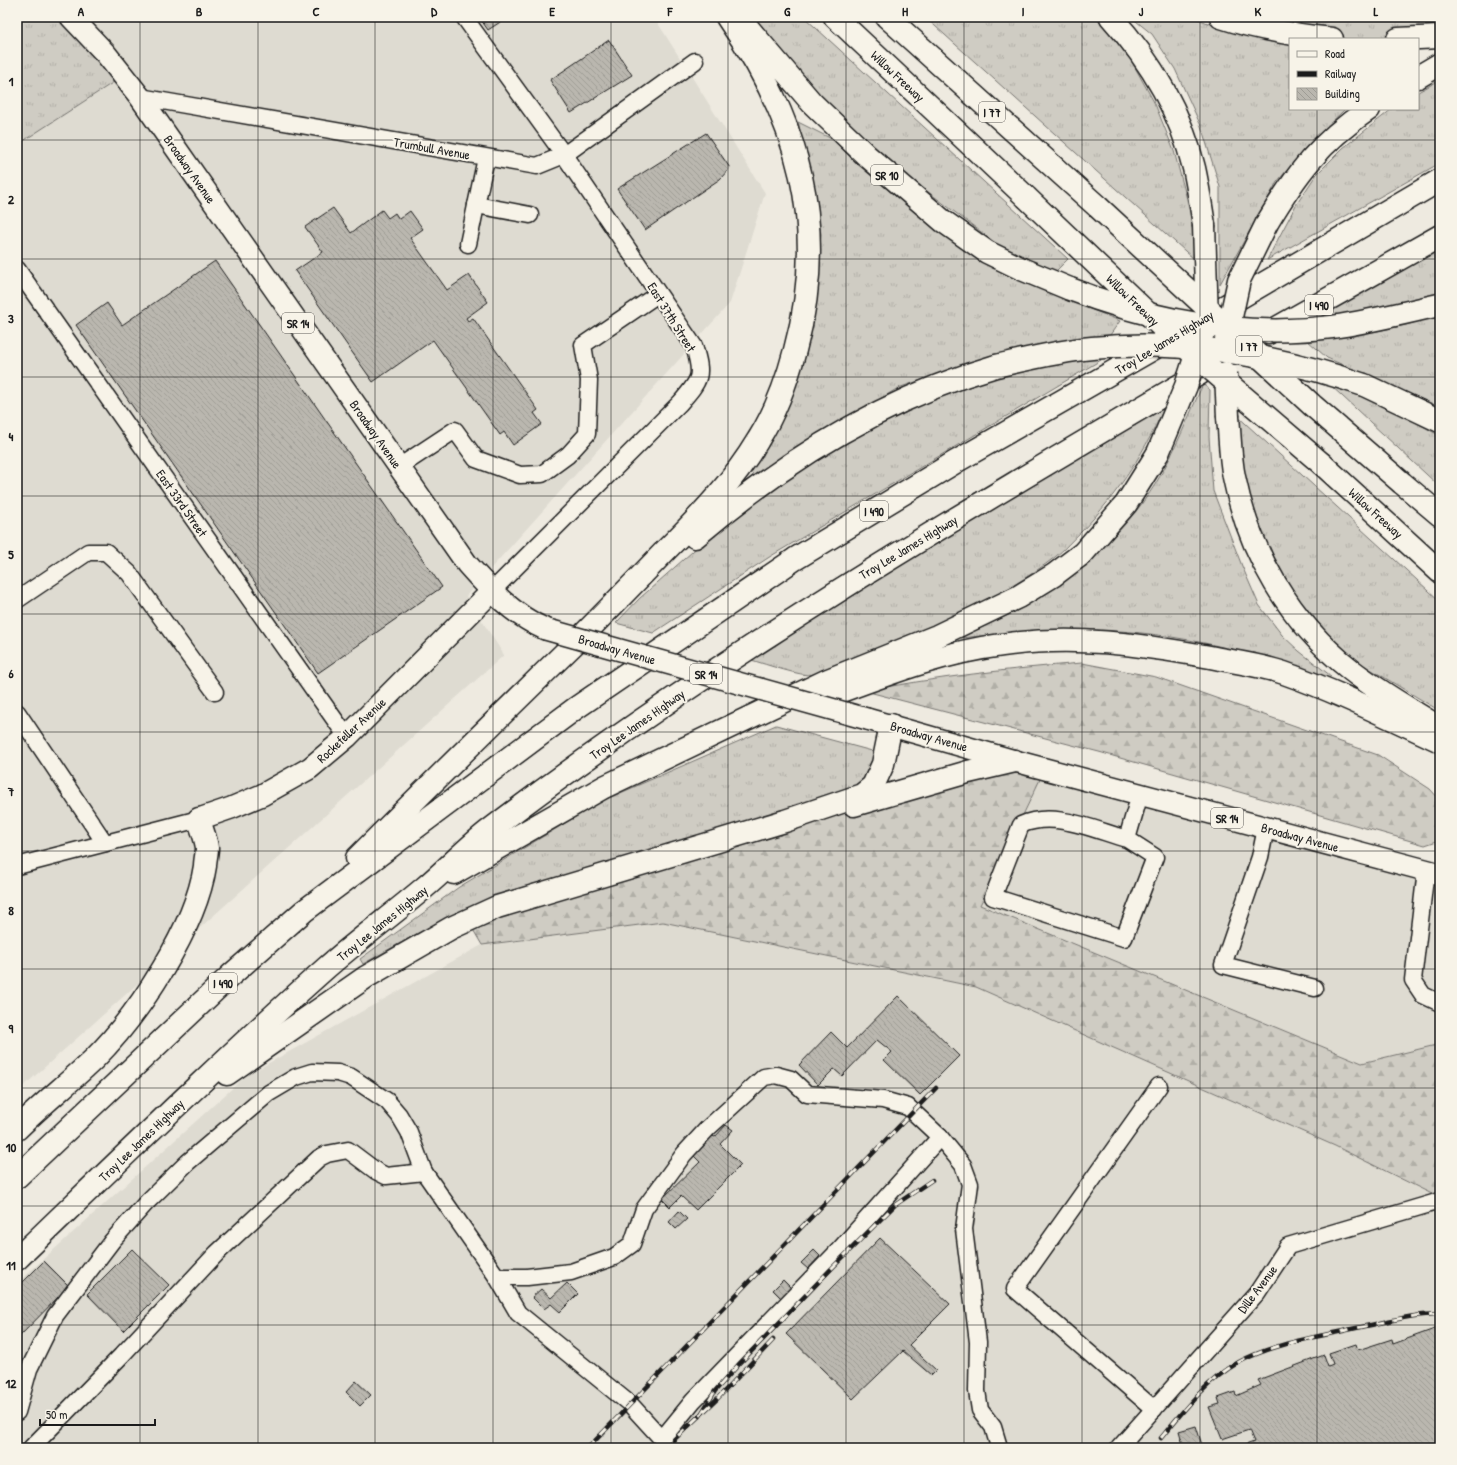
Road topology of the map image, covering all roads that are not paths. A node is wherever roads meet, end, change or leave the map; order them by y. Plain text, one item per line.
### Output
1 (71, 17) edge
2 (464, 17) edge
3 (727, 17) edge
4 (738, 17) edge
5 (836, 17) edge
6 (887, 17) edge
7 (1111, 17) edge
8 (1221, 17) edge
9 (1440, 37) edge
10 (1322, 38) edge
11 (1419, 38) edge
12 (695, 61) dead end
13 (1440, 64) edge
14 (1419, 76) edge
15 (140, 97) junction
16 (1368, 110) edge
17 (564, 155) junction
18 (486, 158) junction
19 (1440, 180) edge
20 (476, 206) junction
21 (530, 215) dead end
22 (1440, 236) edge
23 (468, 244) dead end
24 (17, 270) edge
25 (658, 294) junction
26 (1439, 304) edge
27 (1440, 421) edge
28 (399, 467) junction
29 (1440, 515) edge
30 (1440, 572) edge
31 (492, 591) junction
32 (17, 600) edge
33 (607, 611) junction
34 (215, 692) dead end
35 (17, 712) edge
36 (891, 725) junction
37 (1440, 728) edge
38 (347, 737) junction
39 (1440, 741) edge
40 (696, 743) junction
41 (1015, 761) junction
42 (1140, 794) junction
43 (199, 819) junction
44 (785, 821) junction
45 (1266, 828) junction
46 (1127, 839) junction
47 (105, 843) junction
48 (17, 866) edge
49 (1433, 872) edge
50 (428, 886) junction
51 (304, 911) junction
52 (1315, 988) dead end
53 (1440, 1003) edge
54 (1159, 1086) dead end
55 (17, 1129) edge
56 (151, 1130) junction
57 (940, 1137) junction
58 (424, 1172) junction
59 (17, 1177) edge
60 (1440, 1201) edge
61 (17, 1259) edge
62 (497, 1277) junction
63 (1154, 1409) junction
64 (17, 1412) edge
65 (664, 1444) edge
66 (30, 1448) edge
67 (998, 1448) edge
68 (1119, 1448) edge

1 - 15 main road, Broadway Avenue / SR 14
2 - 17 street, East 37th Street
3 - 33 highway
4 - 26 highway, SR 10, bridge
5 - 30 highway, Willow Freeway, bridge
6 - 29 highway, I 77, bridge
7 - 40 highway, bridge
8 - 10 highway
9 - 11 highway
12 - 17 street, Trumbull Avenue
13 - 14 highway
15 - 18 street, Trumbull Avenue
15 - 28 main road, Broadway Avenue / SR 14
16 - 37 highway, bridge
17 - 18 street, Trumbull Avenue
17 - 25 street, East 37th Street
18 - 20 street
19 - 51 highway, Troy Lee James Highway / I 490
20 - 21 street
20 - 23 street
22 - 50 highway, Troy Lee James Highway / I 490
24 - 38 street, East 33rd Street
25 - 28 street
25 - 31 street, East 37th Street
27 - 33 highway, bridge
28 - 31 main road, Broadway Avenue / SR 14
31 - 36 main road, Broadway Avenue / SR 14, bridge
31 - 38 main road, Rockefeller Avenue
32 - 34 street
33 - 51 highway
35 - 47 street
36 - 41 main road, Broadway Avenue / SR 14
36 - 44 highway
38 - 43 main road, Rockefeller Avenue
39 - 40 highway
40 - 50 highway
41 - 42 main road, Broadway Avenue / SR 14
41 - 44 highway
42 - 45 main road, Broadway Avenue / SR 14
42 - 46 street
43 - 47 street, Rockefeller Avenue
43 - 55 highway
44 - 56 highway
45 - 49 main road, Broadway Avenue / SR 14
45 - 52 street
46 - 46 street
47 - 48 street, Rockefeller Avenue
49 - 53 street
50 - 56 highway, Troy Lee James Highway / I 490
51 - 59 highway, Troy Lee James Highway / I 490
54 - 63 street
56 - 61 highway, Troy Lee James Highway / I 490
57 - 62 street
57 - 65 street
57 - 67 street
58 - 62 street
58 - 64 street
58 - 66 street
60 - 63 street, Dille Avenue
62 - 65 street
63 - 68 street, Dille Avenue

